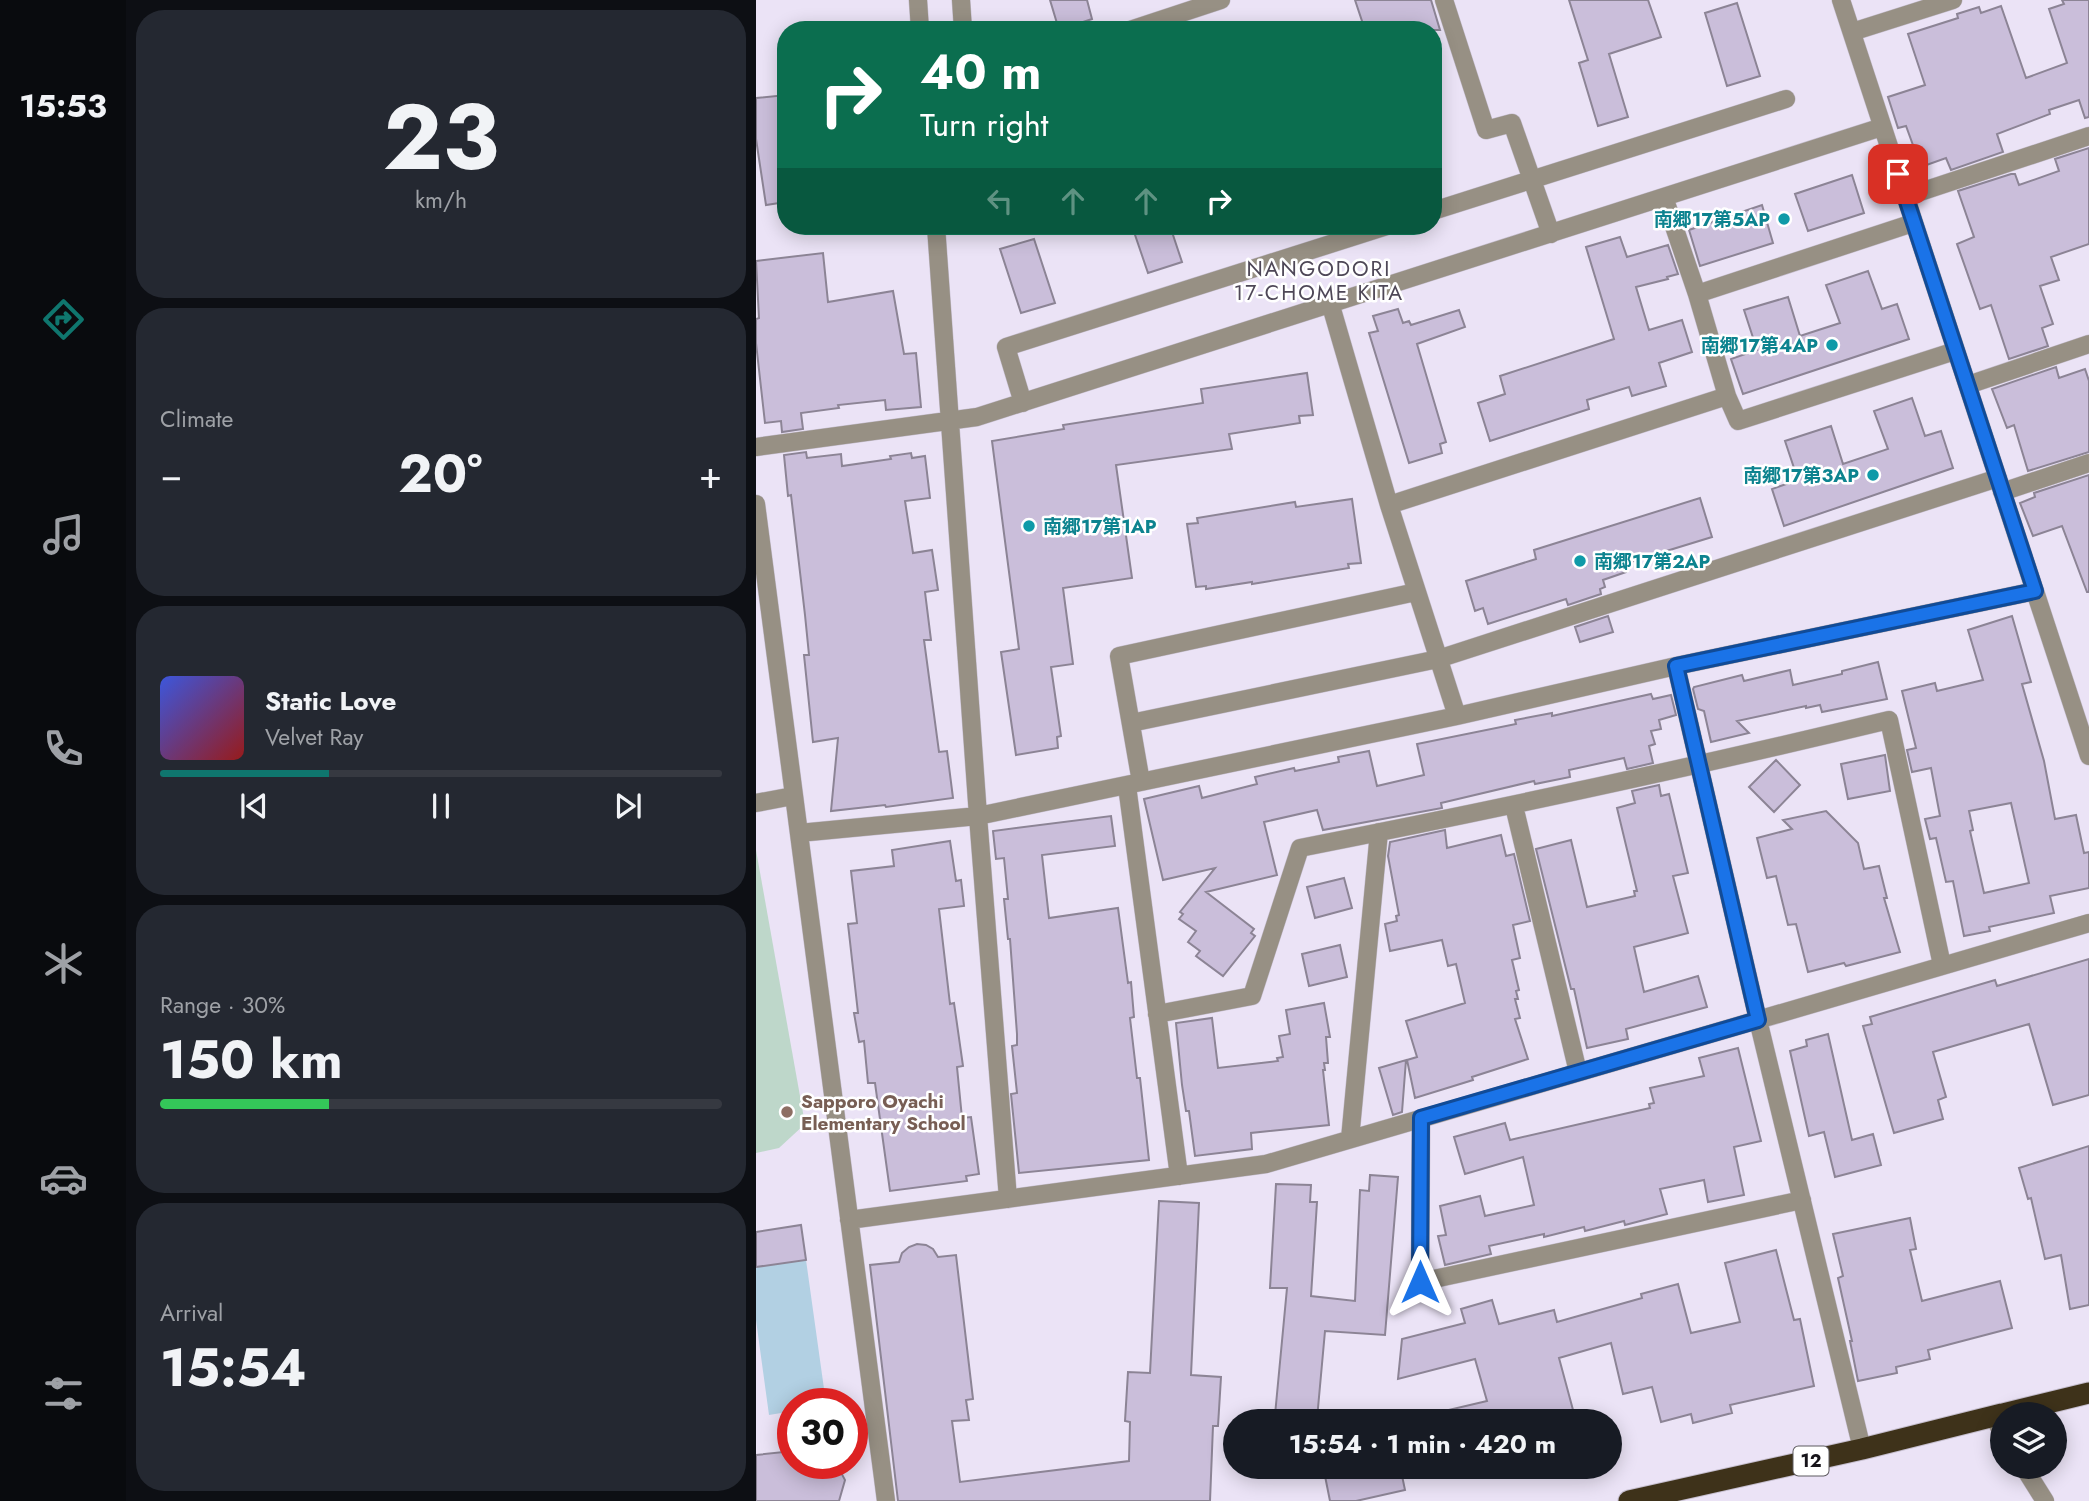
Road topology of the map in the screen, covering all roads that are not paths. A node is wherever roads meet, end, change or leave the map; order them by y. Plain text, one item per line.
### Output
1 (918, 0) edge
2 (961, 0) edge
3 (1221, 0) edge
4 (1444, 0) edge
5 (1841, 0) edge
6 (1952, 0) edge
7 (919, 21) edge
8 (962, 21) edge
9 (1157, 21) edge
10 (1852, 32) junction
11 (1786, 99) dead end
12 (1882, 127) junction
13 (2089, 136) edge
14 (1531, 180) junction
15 (1664, 197) junction
16 (1905, 197) junction
17 (1442, 208) edge
18 (1913, 223) junction
19 (1551, 234) junction
20 (937, 235) edge
21 (1359, 235) edge
22 (1697, 294) junction
23 (1331, 306) junction
24 (2089, 344) edge
25 (1955, 351) junction
26 (1968, 385) junction
27 (1727, 396) junction
28 (1023, 403) junction
29 (951, 421) junction
30 (756, 447) edge
31 (2089, 463) edge
32 (2000, 485) junction
33 (756, 504) edge
34 (1389, 505) junction
35 (2035, 591) junction
36 (1416, 592) junction
37 (1438, 659) junction
38 (1676, 666) junction
39 (1457, 716) junction
40 (1131, 723) junction
41 (2089, 756) edge
42 (1698, 766) junction
43 (1134, 784) junction
44 (793, 796) junction
45 (756, 803) edge
46 (1514, 806) junction
47 (978, 816) junction
48 (1379, 832) junction
49 (799, 833) junction
50 (2089, 923) edge
51 (1942, 965) junction
52 (1157, 1014) junction
53 (1758, 1020) junction
54 (1578, 1072) junction
55 (1421, 1118) junction
56 (1350, 1139) junction
57 (1179, 1176) junction
58 (1008, 1199) junction
59 (1802, 1200) junction
60 (849, 1220) junction
61 (2089, 1393) edge
62 (2058, 1402) edge
63 (1990, 1421) edge
64 (1862, 1449) junction
65 (2031, 1479) edge
66 (886, 1501) edge
67 (1629, 1501) edge
68 (2045, 1501) edge

1 - 7 street
2 - 8 street
3 - 9 street
4 - 14 street
5 - 10 street
6 - 10 street
10 - 12 street
11 - 14 street
12 - 15 street
12 - 16 street
13 - 16 street
14 - 17 street
14 - 19 street
15 - 19 street
15 - 22 street
16 - 18 street
18 - 22 street
18 - 25 street
19 - 23 street
20 - 29 street
21 - 28 street
22 - 27 street
23 - 28 street
23 - 34 street
24 - 26 street
25 - 26 street
25 - 27 street
26 - 32 street
27 - 34 street
28 - 29 street
29 - 30 street
29 - 47 street
31 - 32 street
32 - 35 street
32 - 37 street
33 - 44 street
34 - 36 street
35 - 38 street
35 - 41 street
36 - 37 street
36 - 40 street
37 - 39 street
37 - 40 street
38 - 39 street
38 - 42 street
39 - 43 street
40 - 43 street
42 - 46 street
42 - 51 street
42 - 53 street
43 - 47 street
43 - 52 street
44 - 45 street
44 - 49 street
46 - 48 street
46 - 54 street
47 - 49 street
47 - 58 street
48 - 52 street
48 - 56 street
49 - 60 street
50 - 51 street
51 - 53 street
52 - 57 street
53 - 54 street
53 - 59 street
54 - 55 street
55 - 56 street
55 - 59 street
56 - 57 street
57 - 58 street
58 - 60 street
59 - 64 street
60 - 66 street
61 - 62 highway, 12
63 - 64 highway, 12
64 - 67 highway, 12
65 - 68 street

